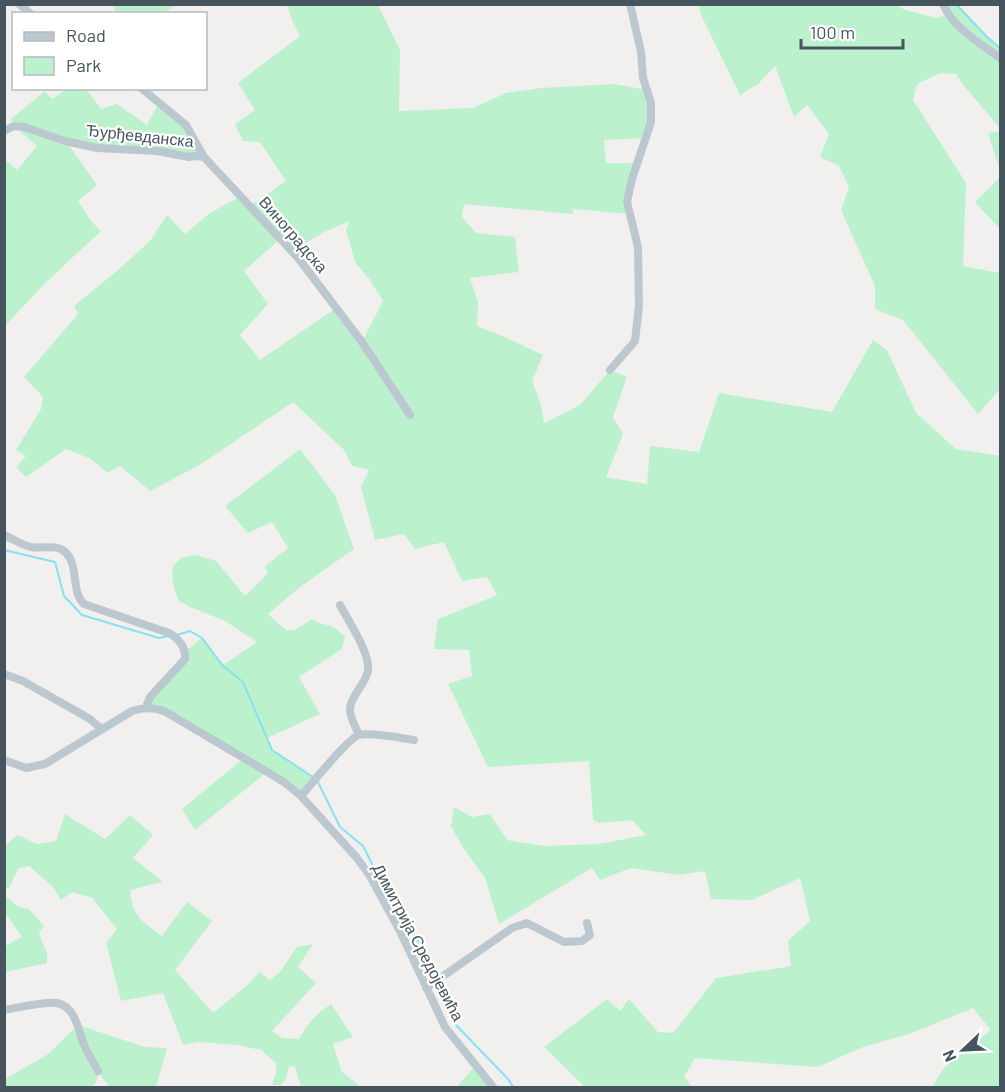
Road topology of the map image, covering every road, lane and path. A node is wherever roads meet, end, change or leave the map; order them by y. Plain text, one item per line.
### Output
1 (630, 4) edge
2 (943, 4) edge
3 (1000, 58) edge
4 (143, 90) edge
5 (4, 131) edge
6 (204, 157) junction
7 (610, 370) dead end
8 (410, 415) dead end
9 (4, 536) edge
10 (340, 605) dead end
11 (4, 674) edge
12 (146, 707) junction
13 (100, 730) junction
14 (359, 735) junction
15 (414, 740) dead end
16 (4, 760) edge
17 (301, 796) junction
18 (587, 923) dead end
19 (426, 988) junction
20 (4, 1010) edge
21 (98, 1071) dead end
22 (494, 1088) edge

1 - 7 street
2 - 3 street
4 - 6 street, Виноградска
5 - 6 street, Ђурђевданска
6 - 8 street, Виноградска
9 - 12 street
10 - 14 street
11 - 13 street
12 - 13 street
12 - 17 street, Димитрија Средојевића
13 - 16 street
14 - 15 street
14 - 17 street
17 - 19 street, Димитрија Средојевића
18 - 19 street
19 - 22 street, Димитрија Средојевића
20 - 21 street

